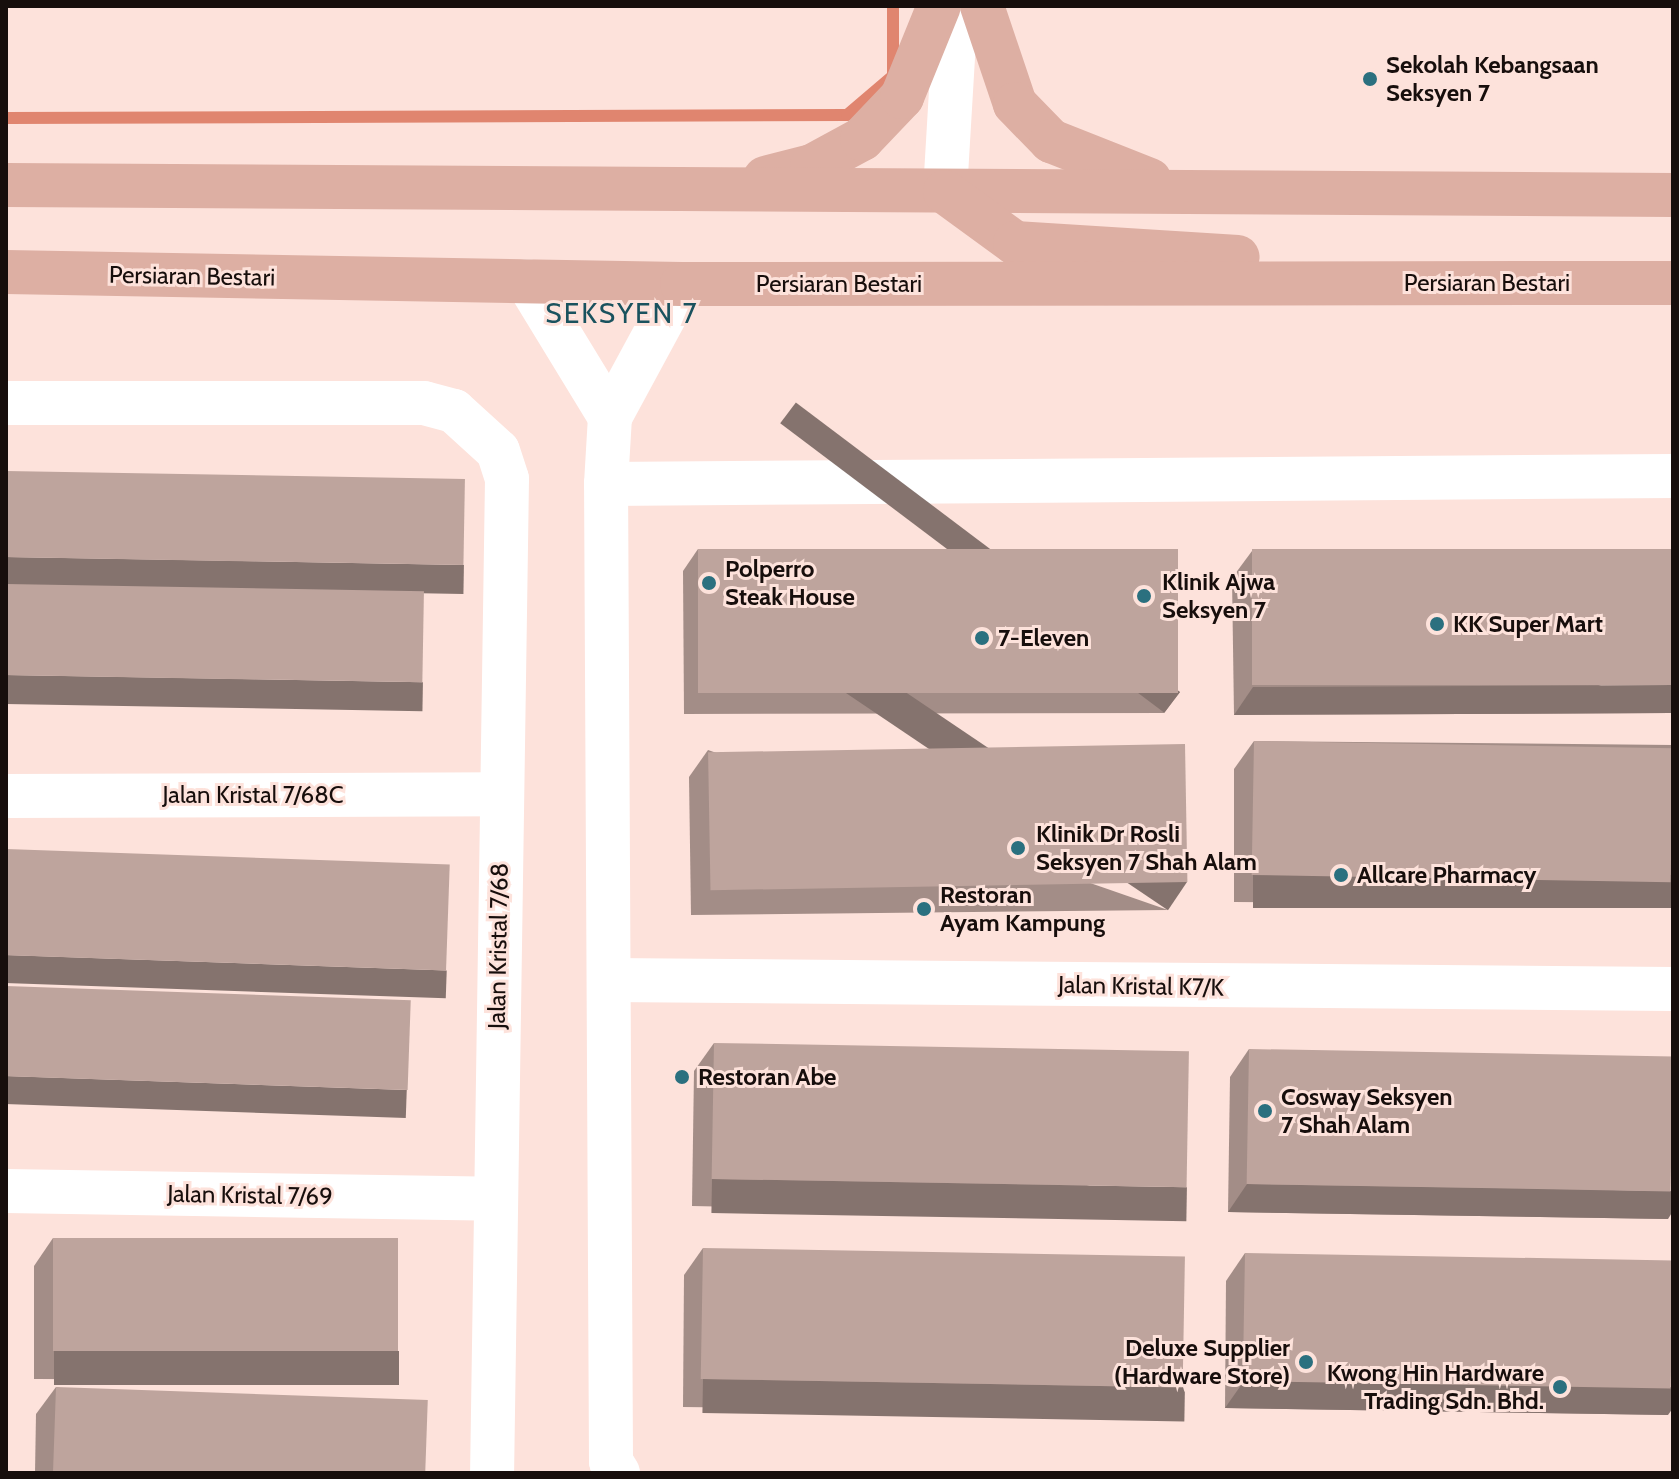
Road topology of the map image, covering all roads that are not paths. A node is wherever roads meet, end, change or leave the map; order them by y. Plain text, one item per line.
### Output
1 (939, 6) edge
2 (956, 6) edge
3 (982, 6) edge
4 (6, 185) edge
5 (716, 190) junction
6 (945, 192) junction
7 (1200, 193) junction
8 (1673, 195) edge
9 (6, 272) edge
10 (527, 281) junction
11 (1491, 283) junction
12 (1673, 283) edge
13 (682, 284) junction
14 (6, 403) edge
15 (610, 417) junction
16 (1673, 476) edge
17 (606, 484) junction
18 (500, 794) junction
19 (6, 796) edge
20 (609, 980) junction
21 (1673, 989) edge
22 (6, 1191) edge
23 (495, 1199) junction
24 (492, 1473) edge
25 (618, 1473) edge

1 - 5 main road
2 - 6 street
3 - 7 main road
4 - 5 main road
5 - 6 main road
6 - 7 main road
6 - 11 main road
7 - 8 main road
9 - 10 main road, Persiaran Bestari
10 - 13 main road, Persiaran Bestari
10 - 15 street
11 - 12 main road, Persiaran Bestari
11 - 13 main road, Persiaran Bestari
13 - 15 street
14 - 18 street, Jalan Kristal 7/68
15 - 17 street
16 - 17 street
17 - 20 street
18 - 19 street, Jalan Kristal 7/68C
18 - 23 street, Jalan Kristal 7/68
20 - 21 street, Jalan Kristal K7/K
20 - 25 street
22 - 23 street, Jalan Kristal 7/69
23 - 24 street, Jalan Kristal 7/68

